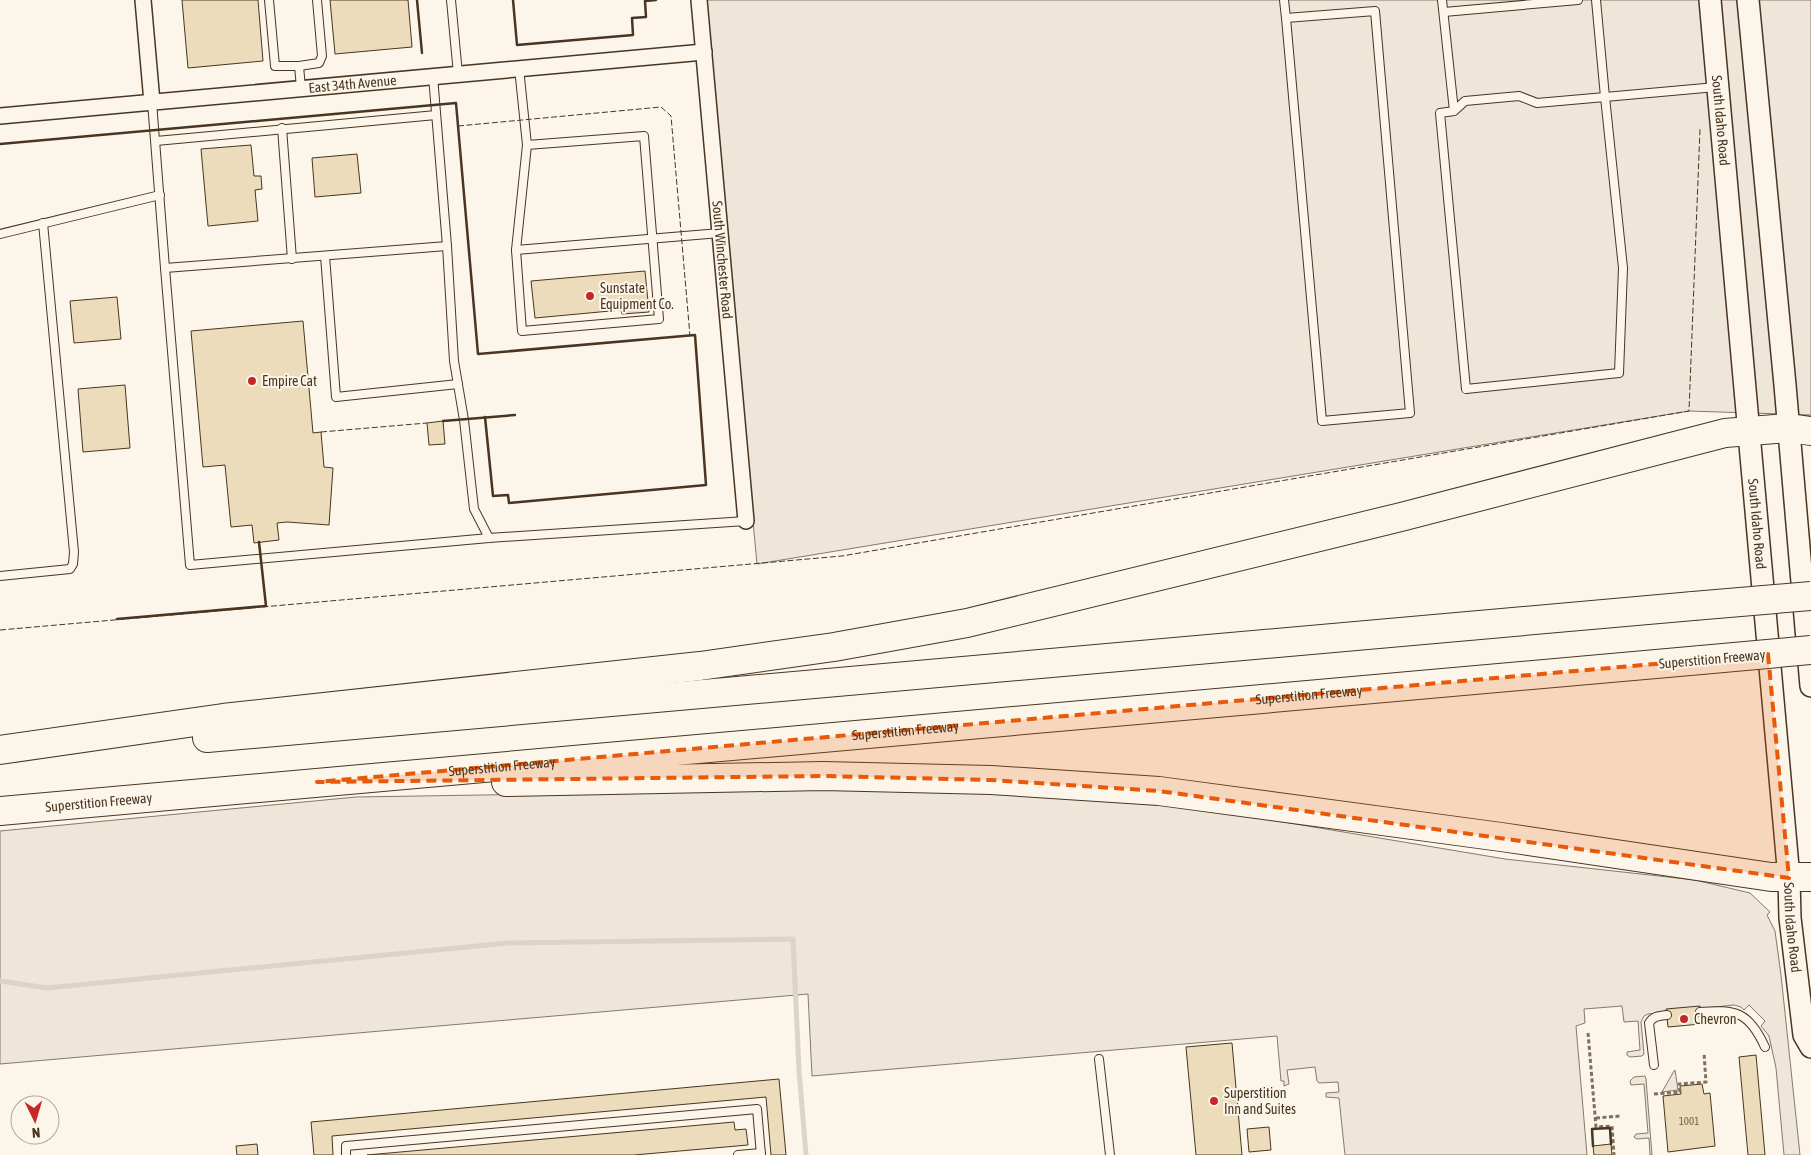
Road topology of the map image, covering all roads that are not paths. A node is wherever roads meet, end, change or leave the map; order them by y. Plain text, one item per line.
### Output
1 (143, 0) edge
2 (268, 0) edge
3 (317, 0) edge
4 (451, 0) edge
5 (699, 0) edge
6 (1284, 0) edge
7 (1442, 0) edge
8 (1578, 0) edge
9 (1596, 0) edge
10 (1710, 0) edge
11 (1748, 0) edge
12 (1540, 2) edge
13 (1493, 4) edge
14 (1444, 12) junction
15 (1286, 18) junction
16 (704, 52) junction
17 (299, 66) junction
18 (519, 68) junction
19 (458, 74) junction
20 (433, 76) junction
21 (1718, 87) junction
22 (301, 88) junction
23 (1605, 97) junction
24 (152, 102) junction
25 (1454, 111) junction
26 (436, 115) junction
27 (0, 116) edge
28 (282, 128) junction
29 (156, 141) junction
30 (527, 145) junction
31 (160, 195) junction
32 (43, 224) junction
33 (720, 233) junction
34 (0, 234) edge
35 (652, 239) junction
36 (447, 246) junction
37 (516, 250) junction
38 (325, 256) junction
39 (292, 259) junction
40 (165, 268) junction
41 (458, 384) junction
42 (1799, 429) edge
43 (1748, 430) junction
44 (746, 521) joint
45 (489, 538) junction
46 (0, 576) edge
47 (1811, 596) edge
48 (1811, 650) edge
49 (1811, 686) edge
50 (0, 750) edge
51 (0, 756) edge
52 (317, 782) junction
53 (0, 811) edge
54 (1800, 878) edge
55 (1700, 1012) dead end
56 (1667, 1015) dead end
57 (1765, 1047) dead end
58 (1811, 1047) edge
59 (1099, 1059) dead end
60 (1654, 1065) dead end
61 (761, 1154) edge
62 (346, 1155) edge
63 (738, 1155) edge
64 (1110, 1155) edge

1 - 24 street
2 - 17 lane
3 - 17 lane
4 - 19 lane
5 - 16 street, South Winchester Road
6 - 15 lane
7 - 14 lane
8 - 12 lane
9 - 23 lane
10 - 21 main road, South Idaho Road
11 - 42 main road
12 - 13 lane
13 - 14 lane
14 - 25 lane
15 - 15 lane
16 - 18 street, East 34th Avenue
16 - 33 street, South Winchester Road
17 - 22 lane
18 - 19 street, East 34th Avenue
18 - 30 lane
19 - 20 street, East 34th Avenue
20 - 22 street, East 34th Avenue
20 - 26 lane
21 - 23 lane
21 - 43 main road, South Idaho Road
22 - 24 street, East 34th Avenue
23 - 25 lane
23 - 25 lane
24 - 27 street, East 34th Avenue
24 - 29 lane
26 - 28 lane
26 - 36 lane
28 - 29 lane
28 - 39 lane
29 - 31 lane
30 - 35 lane
30 - 37 lane
31 - 32 lane
31 - 40 lane
32 - 34 lane
32 - 46 lane
33 - 35 lane
33 - 44 street, South Winchester Road
35 - 37 lane
35 - 37 lane
36 - 38 lane
36 - 41 lane
38 - 39 lane
38 - 41 lane
39 - 40 lane
40 - 45 lane
41 - 45 lane
42 - 43 highway
42 - 49 main road
43 - 50 highway
43 - 54 main road, South Idaho Road
44 - 45 lane
47 - 51 highway, bridge
48 - 52 highway, Superstition Freeway, bridge
52 - 53 highway, Superstition Freeway
52 - 54 highway
54 - 58 main road, South Idaho Road
55 - 57 lane
56 - 60 lane
59 - 64 lane
61 - 62 lane
61 - 63 lane

